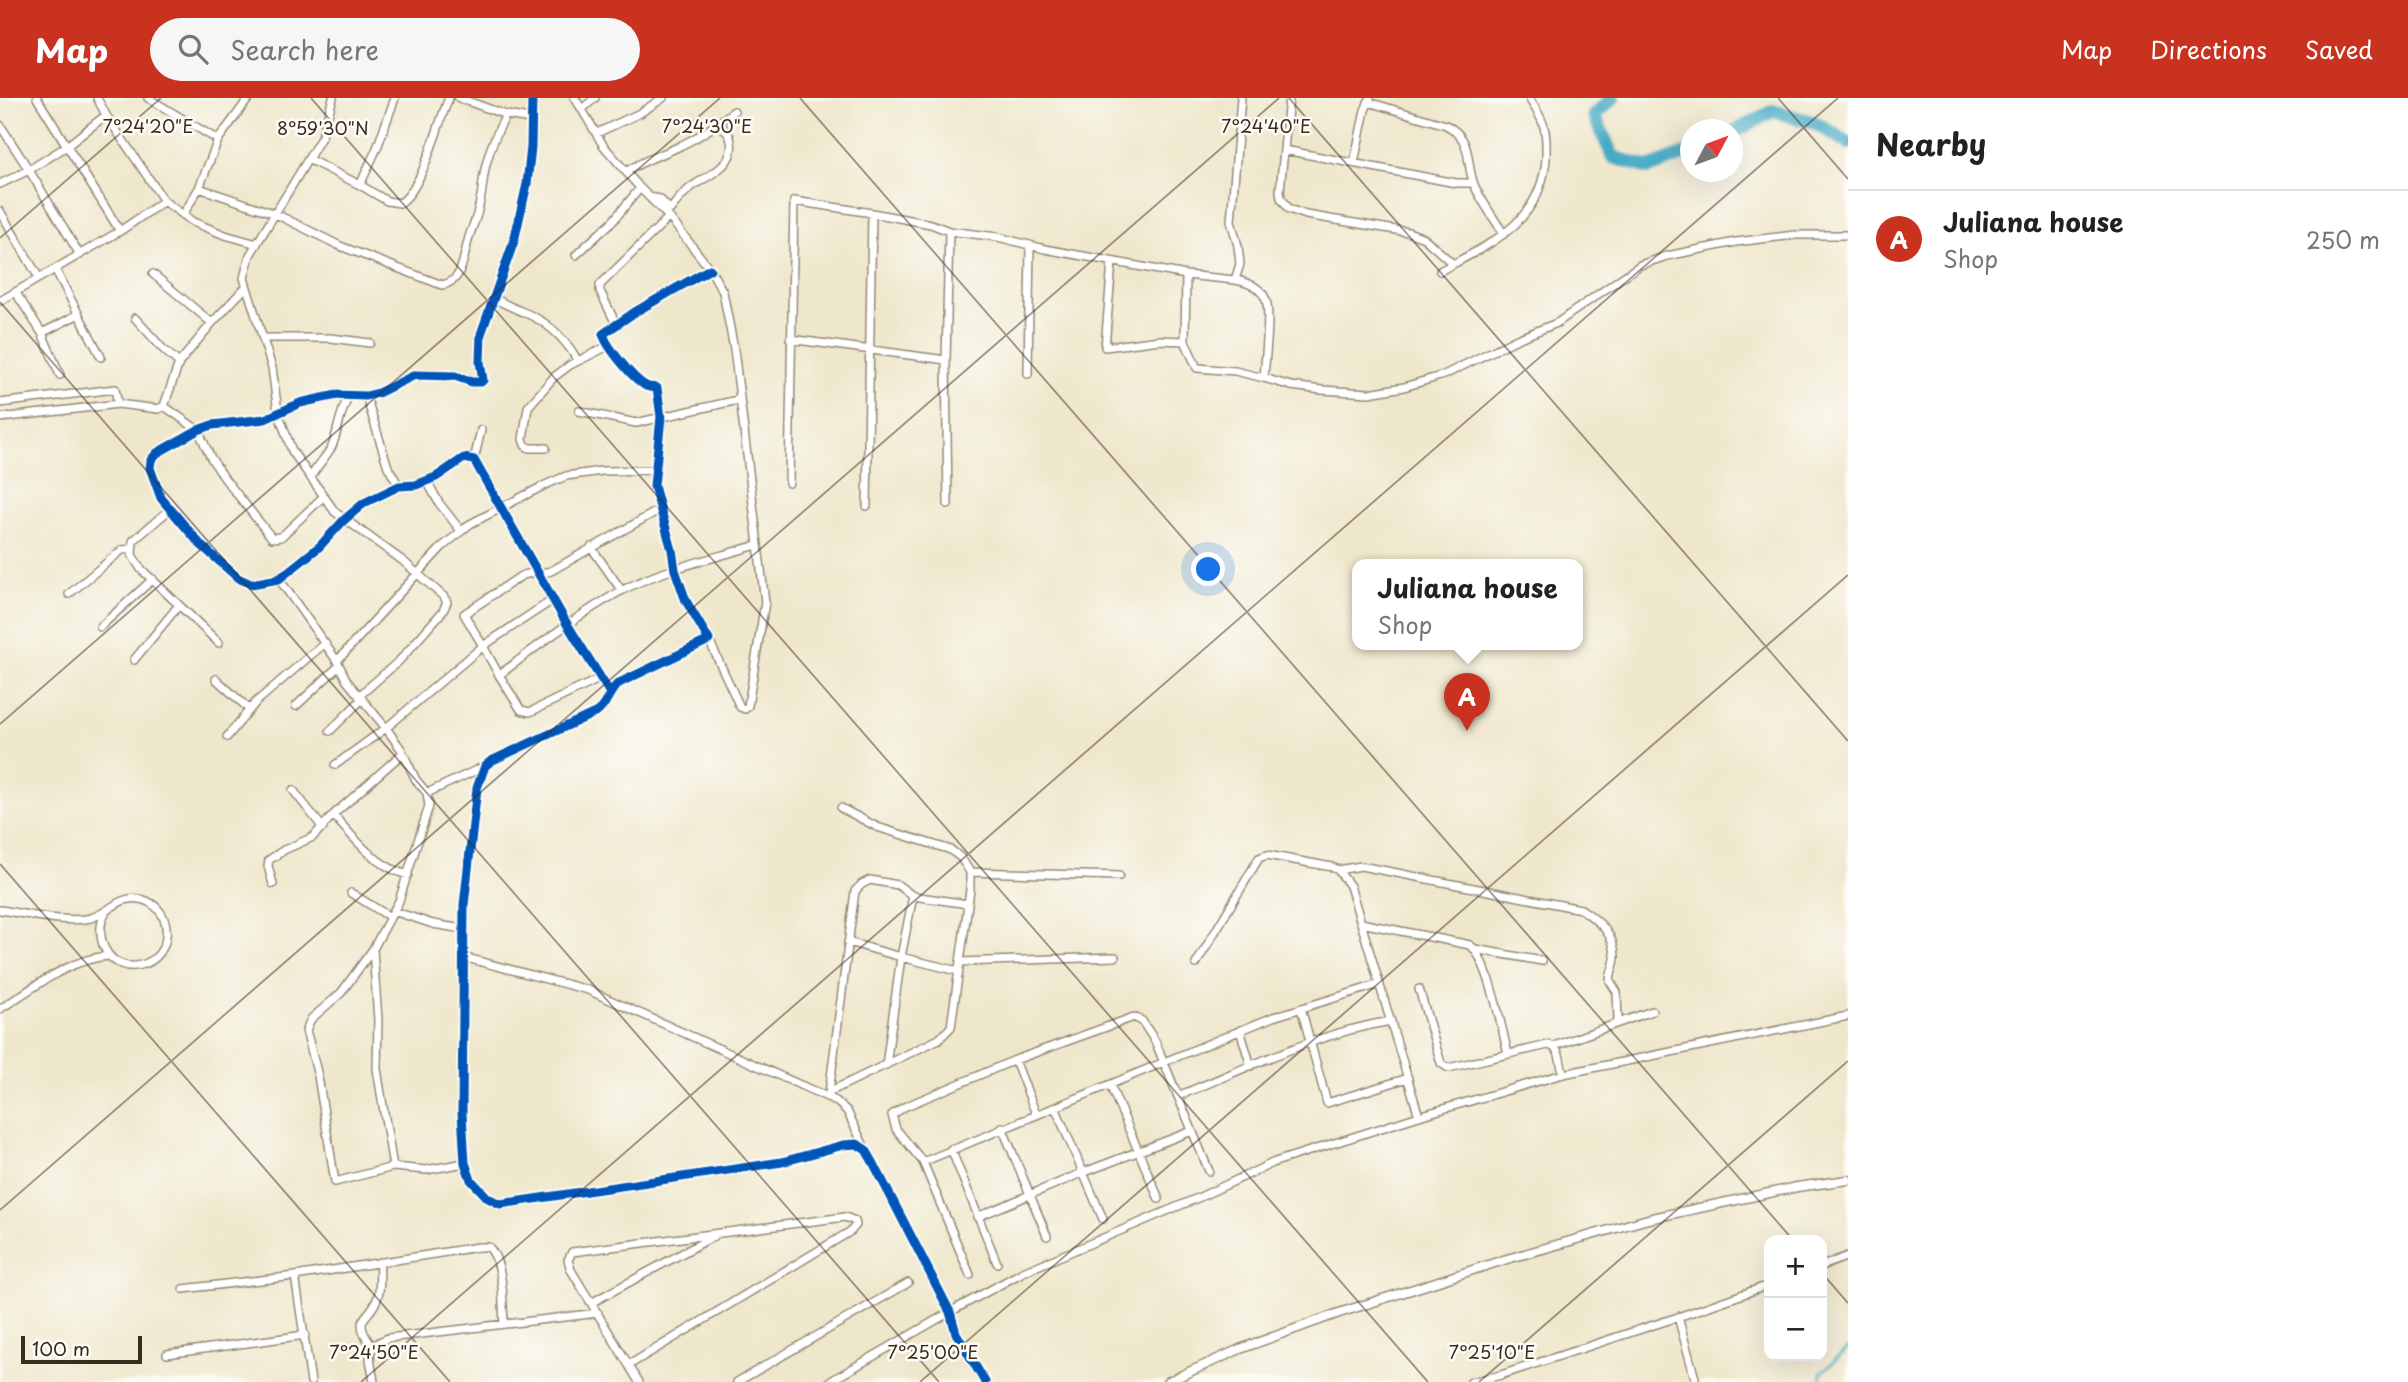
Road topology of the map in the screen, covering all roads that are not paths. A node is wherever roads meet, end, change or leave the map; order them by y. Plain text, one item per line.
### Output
1 (37, 98) edge
2 (148, 98) edge
3 (235, 98) edge
4 (249, 98) edge
5 (333, 98) edge
6 (395, 98) edge
7 (449, 98) edge
8 (458, 98) edge
9 (532, 98) edge
10 (575, 98) edge
11 (595, 98) edge
12 (663, 98) edge
13 (1241, 98) edge
14 (1289, 98) edge
15 (1529, 98) edge
16 (100, 99) edge
17 (1369, 100) edge
18 (243, 106) junction
19 (582, 109) junction
20 (734, 111) dead end
21 (106, 115) junction
22 (506, 115) junction
23 (530, 119) junction
24 (718, 124) junction
25 (0, 125) edge
26 (597, 133) junction
27 (218, 140) junction
28 (67, 146) junction
29 (1284, 150) junction
30 (308, 159) junction
31 (1354, 163) junction
32 (29, 170) junction
33 (626, 172) junction
34 (1473, 183) junction
35 (0, 184) edge
36 (360, 185) junction
37 (199, 188) junction
38 (640, 188) junction
39 (649, 197) junction
40 (164, 201) junction
41 (0, 211) edge
42 (872, 213) junction
43 (275, 214) junction
44 (183, 215) junction
45 (669, 217) junction
46 (120, 231) junction
47 (949, 231) junction
48 (1504, 234) junction
49 (1848, 235) edge
50 (257, 244) junction
51 (1030, 245) junction
52 (80, 255) junction
53 (576, 255) dead end
54 (1112, 262) junction
55 (1453, 264) junction
56 (55, 269) junction
57 (710, 269) junction
58 (1440, 271) dead end
59 (153, 274) dead end
60 (1186, 275) junction
61 (39, 278) junction
62 (1235, 280) junction
63 (246, 287) junction
64 (16, 293) junction
65 (494, 298) junction
66 (0, 301) edge
67 (79, 314) junction
68 (135, 318) dead end
69 (212, 323) junction
70 (617, 324) junction
71 (42, 333) junction
72 (262, 338) junction
73 (790, 339) junction
74 (1185, 341) junction
75 (370, 344) dead end
76 (608, 346) junction
77 (871, 349) junction
78 (102, 357) dead end
79 (577, 360) junction
80 (946, 360) junction
81 (179, 363) junction
82 (1028, 374) dead end
83 (60, 375) dead end
84 (1264, 378) junction
85 (349, 396) junction
86 (366, 396) junction
87 (738, 400) junction
88 (0, 403) edge
89 (118, 404) junction
90 (164, 406) junction
91 (579, 411) dead end
92 (278, 412) junction
93 (661, 417) junction
94 (0, 418) edge
95 (198, 430) junction
96 (481, 430) dead end
97 (546, 448) dead end
98 (474, 460) junction
99 (655, 470) junction
100 (311, 477) junction
101 (427, 481) junction
102 (789, 483) dead end
103 (399, 486) junction
104 (324, 496) junction
105 (948, 504) dead end
106 (867, 506) dead end
107 (501, 508) junction
108 (169, 510) junction
109 (659, 510) junction
110 (344, 520) junction
111 (461, 531) junction
112 (757, 545) junction
113 (591, 547) junction
114 (131, 549) junction
115 (675, 570) junction
116 (417, 573) junction
117 (540, 574) junction
118 (153, 579) junction
119 (279, 579) junction
120 (622, 591) junction
121 (69, 594) dead end
122 (554, 599) junction
123 (179, 605) junction
124 (567, 624) junction
125 (100, 627) dead end
126 (709, 640) junction
127 (219, 643) dead end
128 (325, 643) junction
129 (483, 646) junction
130 (134, 660) dead end
131 (338, 663) junction
132 (499, 675) junction
133 (601, 678) junction
134 (216, 679) dead end
135 (610, 693) junction
136 (360, 698) junction
137 (296, 706) dead end
138 (249, 709) junction
139 (386, 728) junction
140 (330, 731) dead end
141 (227, 737) dead end
142 (403, 753) junction
143 (335, 765) dead end
144 (485, 766) junction
145 (293, 790) dead end
146 (428, 793) junction
147 (841, 808) dead end
148 (333, 815) junction
149 (323, 828) junction
150 (1338, 870) junction
151 (970, 872) junction
152 (408, 875) junction
153 (1119, 876) dead end
154 (274, 884) dead end
155 (351, 894) dead end
156 (913, 896) junction
157 (968, 904) junction
158 (0, 910) edge
159 (105, 914) junction
160 (391, 914) junction
161 (1361, 923) junction
162 (463, 929) junction
163 (848, 942) junction
164 (1475, 948) junction
165 (373, 949) junction
166 (109, 956) junction
167 (463, 957) junction
168 (901, 957) junction
169 (1115, 957) dead end
170 (1542, 961) dead end
171 (960, 962) junction
172 (1196, 964) dead end
173 (958, 971) junction
174 (1380, 984) junction
175 (1419, 989) dead end
176 (1301, 1008) junction
177 (0, 1009) edge
178 (1652, 1011) dead end
179 (1848, 1016) edge
180 (1391, 1021) junction
181 (1618, 1022) junction
182 (1240, 1030) junction
183 (1310, 1043) junction
184 (1554, 1046) junction
185 (1508, 1054) junction
186 (1015, 1060) junction
187 (1164, 1062) junction
188 (886, 1065) junction
189 (1251, 1066) junction
190 (1563, 1074) junction
191 (1408, 1078) junction
192 (1111, 1084) junction
193 (829, 1095) junction
194 (1178, 1096) junction
195 (1055, 1107) junction
196 (1036, 1114) junction
197 (1419, 1116) junction
198 (1002, 1127) junction
199 (1192, 1131) junction
200 (951, 1149) junction
201 (866, 1150) junction
202 (1137, 1151) junction
203 (923, 1162) junction
204 (465, 1163) junction
205 (393, 1167) junction
206 (1209, 1171) dead end
207 (1082, 1173) junction
208 (1848, 1180) edge
209 (1030, 1194) junction
210 (1158, 1199) dead end
211 (977, 1217) junction
212 (1104, 1219) dead end
213 (718, 1234) junction
214 (1047, 1236) dead end
215 (1848, 1256) edge
216 (380, 1262) junction
217 (997, 1264) dead end
218 (1827, 1264) edge
219 (970, 1275) dead end
220 (295, 1276) junction
221 (908, 1283) dead end
222 (1764, 1287) edge
223 (183, 1289) dead end
224 (592, 1303) junction
225 (950, 1312) junction
226 (597, 1313) junction
227 (1678, 1317) junction
228 (504, 1324) junction
229 (304, 1335) junction
230 (372, 1346) junction
231 (167, 1354) dead end
232 (629, 1365) junction
233 (1504, 1378) edge
234 (311, 1382) edge
235 (374, 1382) edge
236 (637, 1382) edge
237 (737, 1382) edge
238 (829, 1382) edge
239 (985, 1382) edge
240 (1167, 1382) edge
241 (1471, 1382) edge
242 (1696, 1382) edge

1 - 28 street
2 - 27 street
3 - 18 street
4 - 18 street
5 - 30 street
6 - 36 street
7 - 36 street
8 - 22 street
9 - 23 street
10 - 19 street
11 - 19 street
12 - 26 street
13 - 62 street
14 - 29 street
15 - 48 street
16 - 21 street
17 - 31 street
17 - 34 street
18 - 27 street
19 - 26 street
20 - 24 street
21 - 28 street
21 - 40 street
22 - 23 street
22 - 43 street
23 - 65 street
24 - 33 street
24 - 39 street
25 - 32 street
26 - 33 street
27 - 37 street
28 - 32 street
28 - 46 street
29 - 31 street
29 - 55 street
30 - 36 street
30 - 43 street
31 - 34 street
32 - 35 street
32 - 52 street
33 - 38 street
34 - 48 street
37 - 43 street
37 - 44 street
38 - 39 street
38 - 53 street
39 - 45 street
40 - 44 street
40 - 46 street
41 - 61 street
42 - 47 street
42 - 73 street
42 - 77 street
43 - 50 street
44 - 50 street
45 - 57 street
45 - 70 street
46 - 52 street
47 - 51 street
47 - 80 street
48 - 55 street
49 - 84 street
50 - 63 street
51 - 54 street
51 - 82 street
52 - 56 street
54 - 60 street
54 - 74 street
55 - 58 street
56 - 61 street
56 - 67 street
57 - 70 street
57 - 87 street
59 - 69 street
60 - 62 street
60 - 74 street
61 - 64 street
62 - 84 street
63 - 69 street
63 - 72 street
64 - 66 street
64 - 71 street
65 - 79 street
65 - 86 street
67 - 71 street
67 - 78 street
68 - 81 street
69 - 81 street
70 - 76 street
71 - 83 street
72 - 75 street
72 - 92 street
73 - 77 street
73 - 102 street
74 - 84 street
76 - 79 street
76 - 93 street
77 - 80 street
77 - 106 street
79 - 97 street
80 - 105 street
81 - 90 street
85 - 86 street
85 - 92 street
85 - 100 street
86 - 103 street
87 - 93 street
87 - 112 street
88 - 89 street
89 - 90 street
89 - 94 street
90 - 95 street
91 - 93 street
92 - 95 street
92 - 100 street
93 - 99 street
95 - 104 street
95 - 108 street
96 - 98 street
98 - 101 street
98 - 107 street
99 - 107 street
99 - 109 street
100 - 104 street
101 - 103 street
101 - 111 street
103 - 110 street
104 - 110 street
107 - 111 street
107 - 117 street
108 - 114 street
108 - 119 street
109 - 113 street
109 - 115 street
110 - 116 street
110 - 119 street
111 - 116 street
112 - 115 street
112 - 126 street
113 - 117 street
113 - 120 street
114 - 118 street
114 - 121 street
115 - 120 street
115 - 126 street
116 - 131 street
116 - 136 street
117 - 122 street
117 - 129 street
118 - 123 street
118 - 125 street
119 - 128 street
120 - 124 street
122 - 124 street
122 - 129 street
123 - 127 street
123 - 130 street
124 - 132 street
124 - 133 street
126 - 135 street
128 - 131 street
128 - 138 street
129 - 132 street
129 - 139 street
131 - 136 street
131 - 137 street
132 - 133 street
133 - 135 street
134 - 138 street
135 - 144 street
136 - 139 street
136 - 140 street
138 - 141 street
139 - 142 street
139 - 143 street
142 - 146 street
142 - 148 street
144 - 146 street
144 - 162 street
145 - 149 street
146 - 152 street
147 - 151 street
148 - 149 street
148 - 152 street
149 - 154 street
150 - 161 street
150 - 172 street
150 - 181 street
151 - 153 street
151 - 157 street
152 - 160 street
155 - 160 street
156 - 157 street
156 - 163 street
156 - 168 street
157 - 171 street
158 - 159 street
159 - 166 street
159 - 166 street
160 - 162 street
160 - 165 street
161 - 164 street
161 - 174 street
162 - 167 street
163 - 168 street
163 - 193 street
164 - 170 street
164 - 185 street
165 - 205 street
165 - 205 street
166 - 177 street
167 - 193 street
167 - 204 street
168 - 173 street
168 - 188 street
169 - 171 street
171 - 173 street
173 - 188 street
174 - 176 street
174 - 180 street
175 - 185 street
176 - 182 street
176 - 183 street
178 - 181 street
179 - 190 street
180 - 183 street
180 - 191 street
181 - 184 street
182 - 187 street
182 - 189 street
183 - 189 street
183 - 191 street
184 - 185 street
184 - 190 street
186 - 187 street
186 - 196 street
186 - 203 street
187 - 192 street
187 - 194 street
188 - 193 street
189 - 194 street
190 - 197 street
191 - 197 street
192 - 195 street
192 - 202 street
193 - 201 street
194 - 199 street
195 - 196 street
195 - 207 street
196 - 198 street
197 - 225 street
198 - 200 street
198 - 209 street
199 - 202 street
199 - 206 street
200 - 203 street
200 - 211 street
201 - 204 street
201 - 225 street
202 - 207 street
202 - 210 street
203 - 219 street
204 - 205 street
207 - 209 street
207 - 212 street
208 - 240 street
209 - 211 street
209 - 214 street
211 - 217 street
213 - 224 street
213 - 224 street
213 - 232 street
215 - 218 street
216 - 220 street
216 - 228 street
216 - 230 street
220 - 223 street
220 - 229 street
221 - 237 street
222 - 227 street
224 - 226 street
225 - 238 street
225 - 239 street
226 - 228 street
226 - 232 street
227 - 233 street
227 - 242 street
228 - 230 street
229 - 231 street
229 - 234 street
230 - 235 street
232 - 236 street
233 - 241 street

